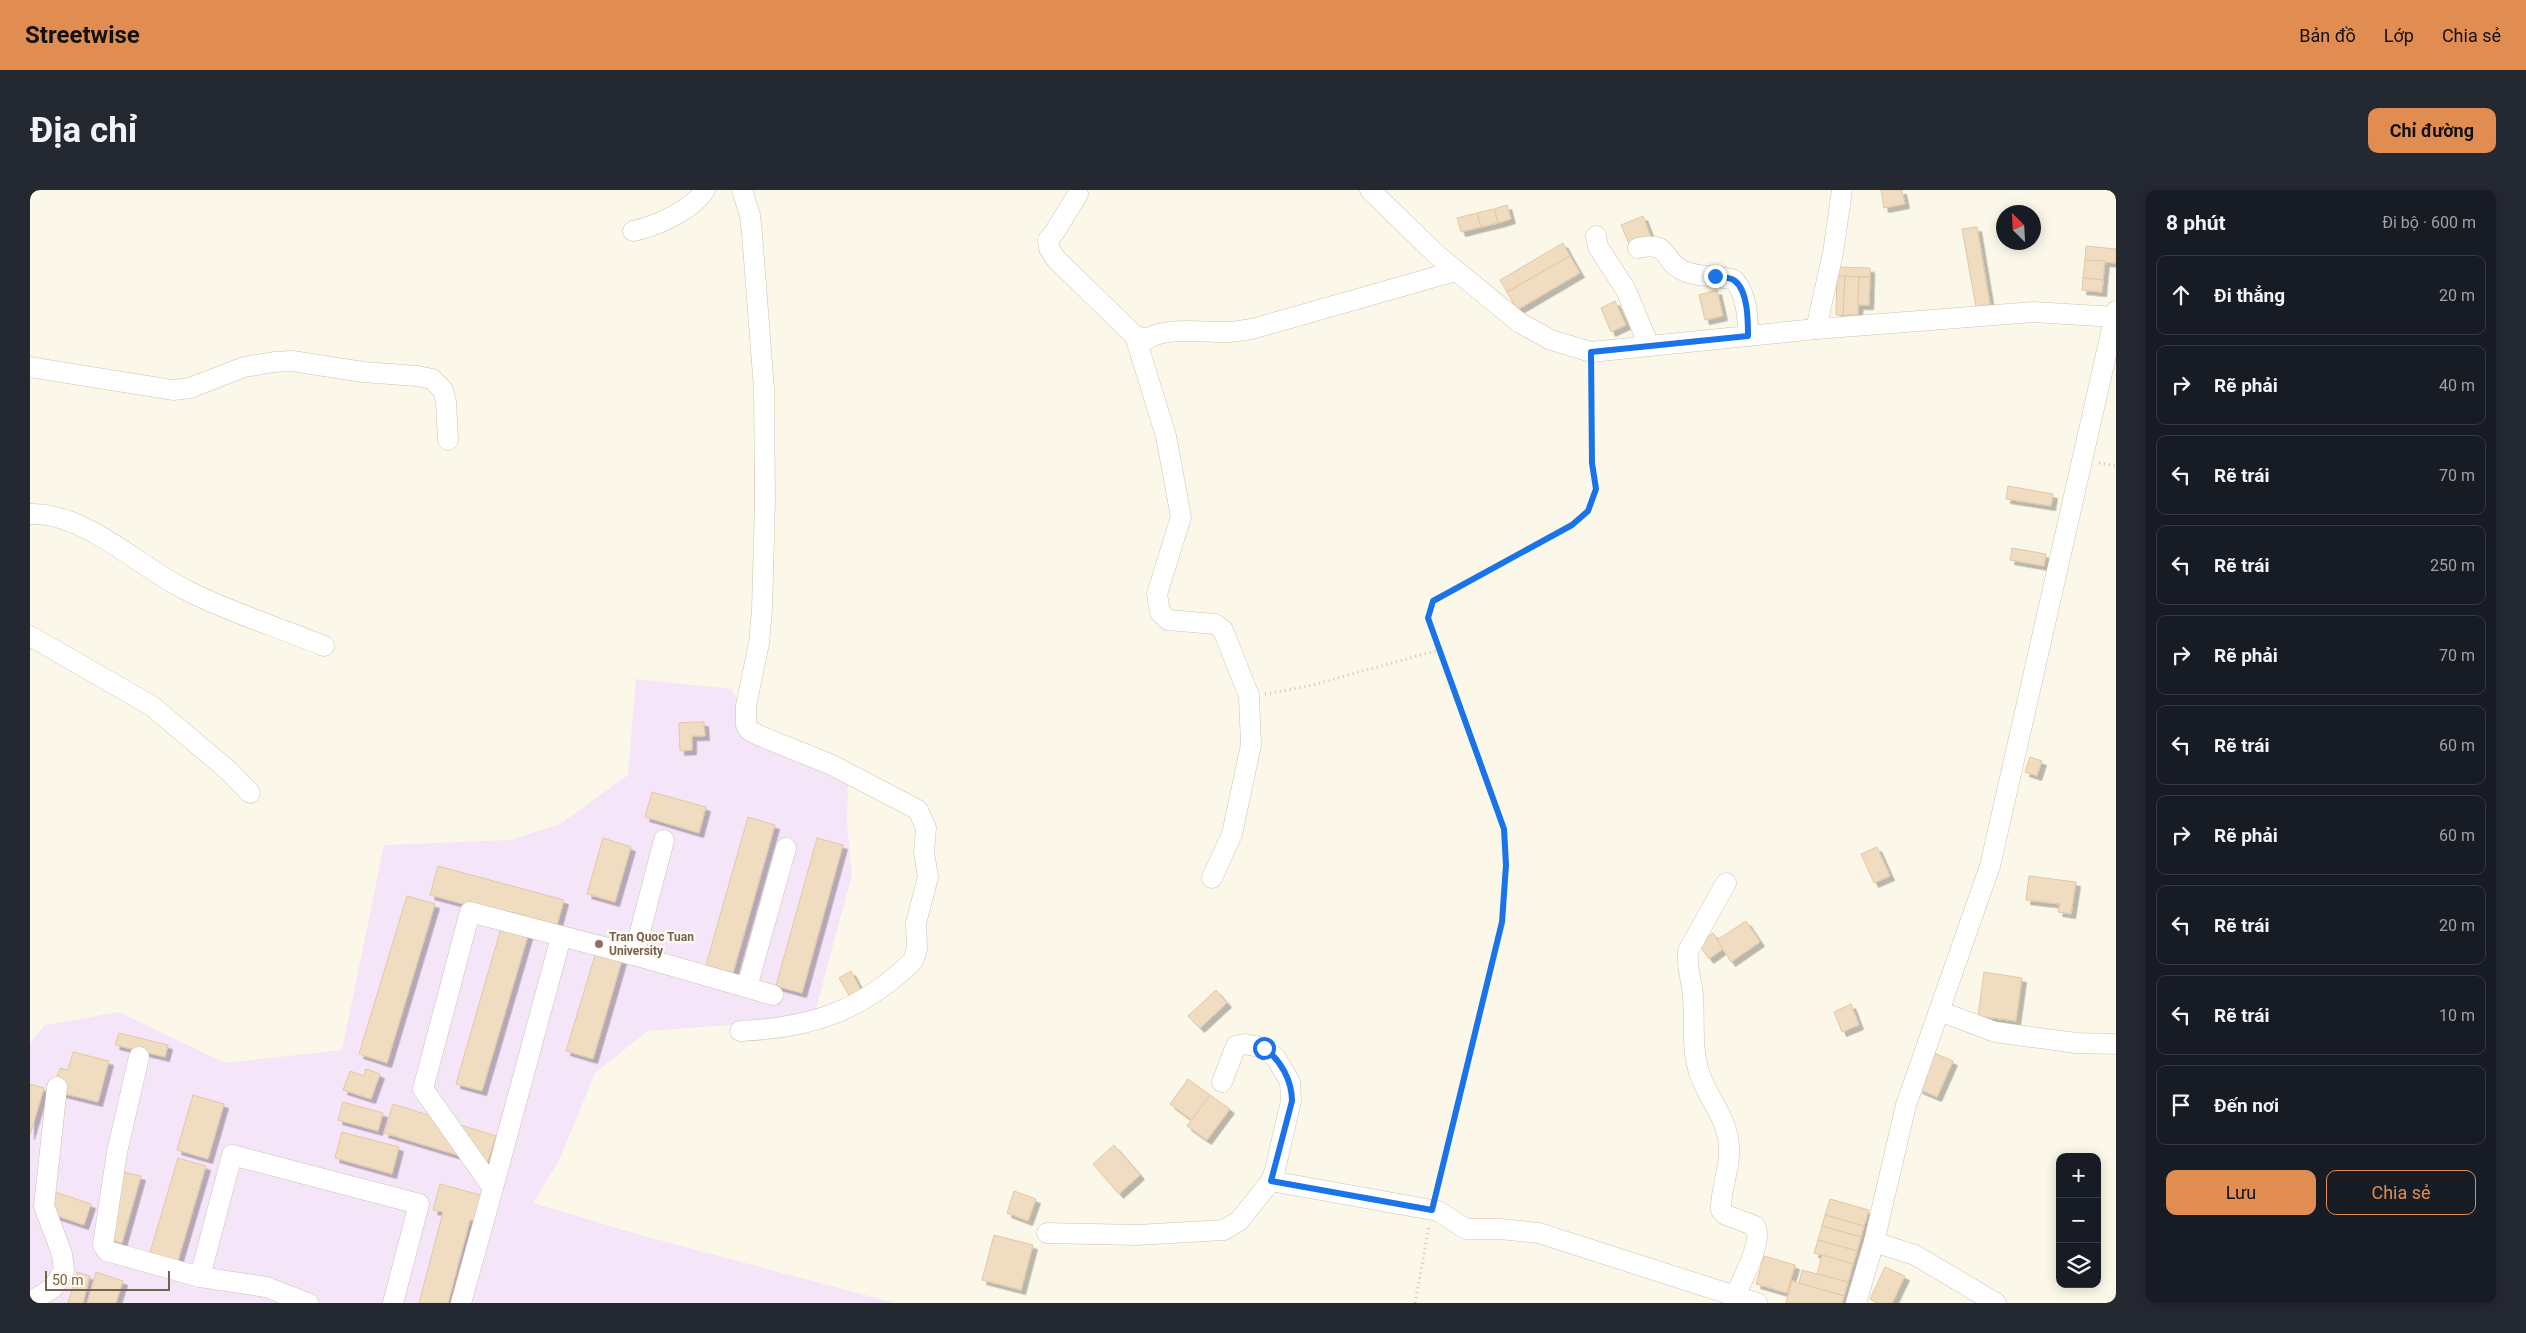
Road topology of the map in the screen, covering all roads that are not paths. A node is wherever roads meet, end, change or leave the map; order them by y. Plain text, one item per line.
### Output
1 (705, 190) edge
2 (742, 190) edge
3 (1370, 190) edge
4 (1842, 190) edge
5 (1078, 194) dead end
6 (633, 231) dead end
7 (1596, 236) dead end
8 (1638, 248) dead end
9 (1456, 271) junction
10 (2115, 314) edge
11 (1816, 329) junction
12 (1135, 336) junction
13 (1748, 336) junction
14 (1649, 346) junction
15 (30, 367) edge
16 (448, 440) dead end
17 (30, 514) edge
18 (30, 636) edge
19 (324, 646) dead end
20 (250, 792) dead end
21 (664, 840) dead end
22 (786, 848) dead end
23 (1212, 878) dead end
24 (1726, 883) dead end
25 (561, 937) junction
26 (634, 955) junction
27 (747, 987) junction
28 (773, 995) dead end
29 (1939, 1011) junction
30 (740, 1031) dead end
31 (2116, 1044) edge
32 (139, 1057) dead end
33 (1222, 1082) dead end
34 (57, 1087) dead end
35 (1271, 1181) junction
36 (493, 1188) junction
37 (1047, 1233) dead end
38 (1874, 1242) junction
39 (200, 1277) junction
40 (264, 1295) edge
41 (1734, 1296) junction
42 (30, 1302) edge
43 (308, 1303) edge
44 (393, 1303) edge
45 (460, 1303) edge
46 (1757, 1303) edge
47 (1856, 1303) edge
48 (1996, 1303) edge

1 - 6 street
2 - 30 street
3 - 9 street
4 - 11 street
5 - 12 street
7 - 14 street
8 - 13 street
9 - 12 street
9 - 14 street
10 - 11 street
10 - 29 street
11 - 13 street
12 - 23 street
13 - 14 street
15 - 16 street
17 - 19 street
18 - 20 street
21 - 26 street
22 - 27 street
24 - 41 street
25 - 26 street
25 - 36 street
25 - 36 street
26 - 27 street
27 - 28 street
29 - 31 street
29 - 38 street
32 - 39 street
33 - 35 street
34 - 42 street
35 - 37 street
35 - 41 street
36 - 45 street
38 - 47 street
38 - 48 street
39 - 40 street
39 - 44 street
40 - 43 street
41 - 46 street

